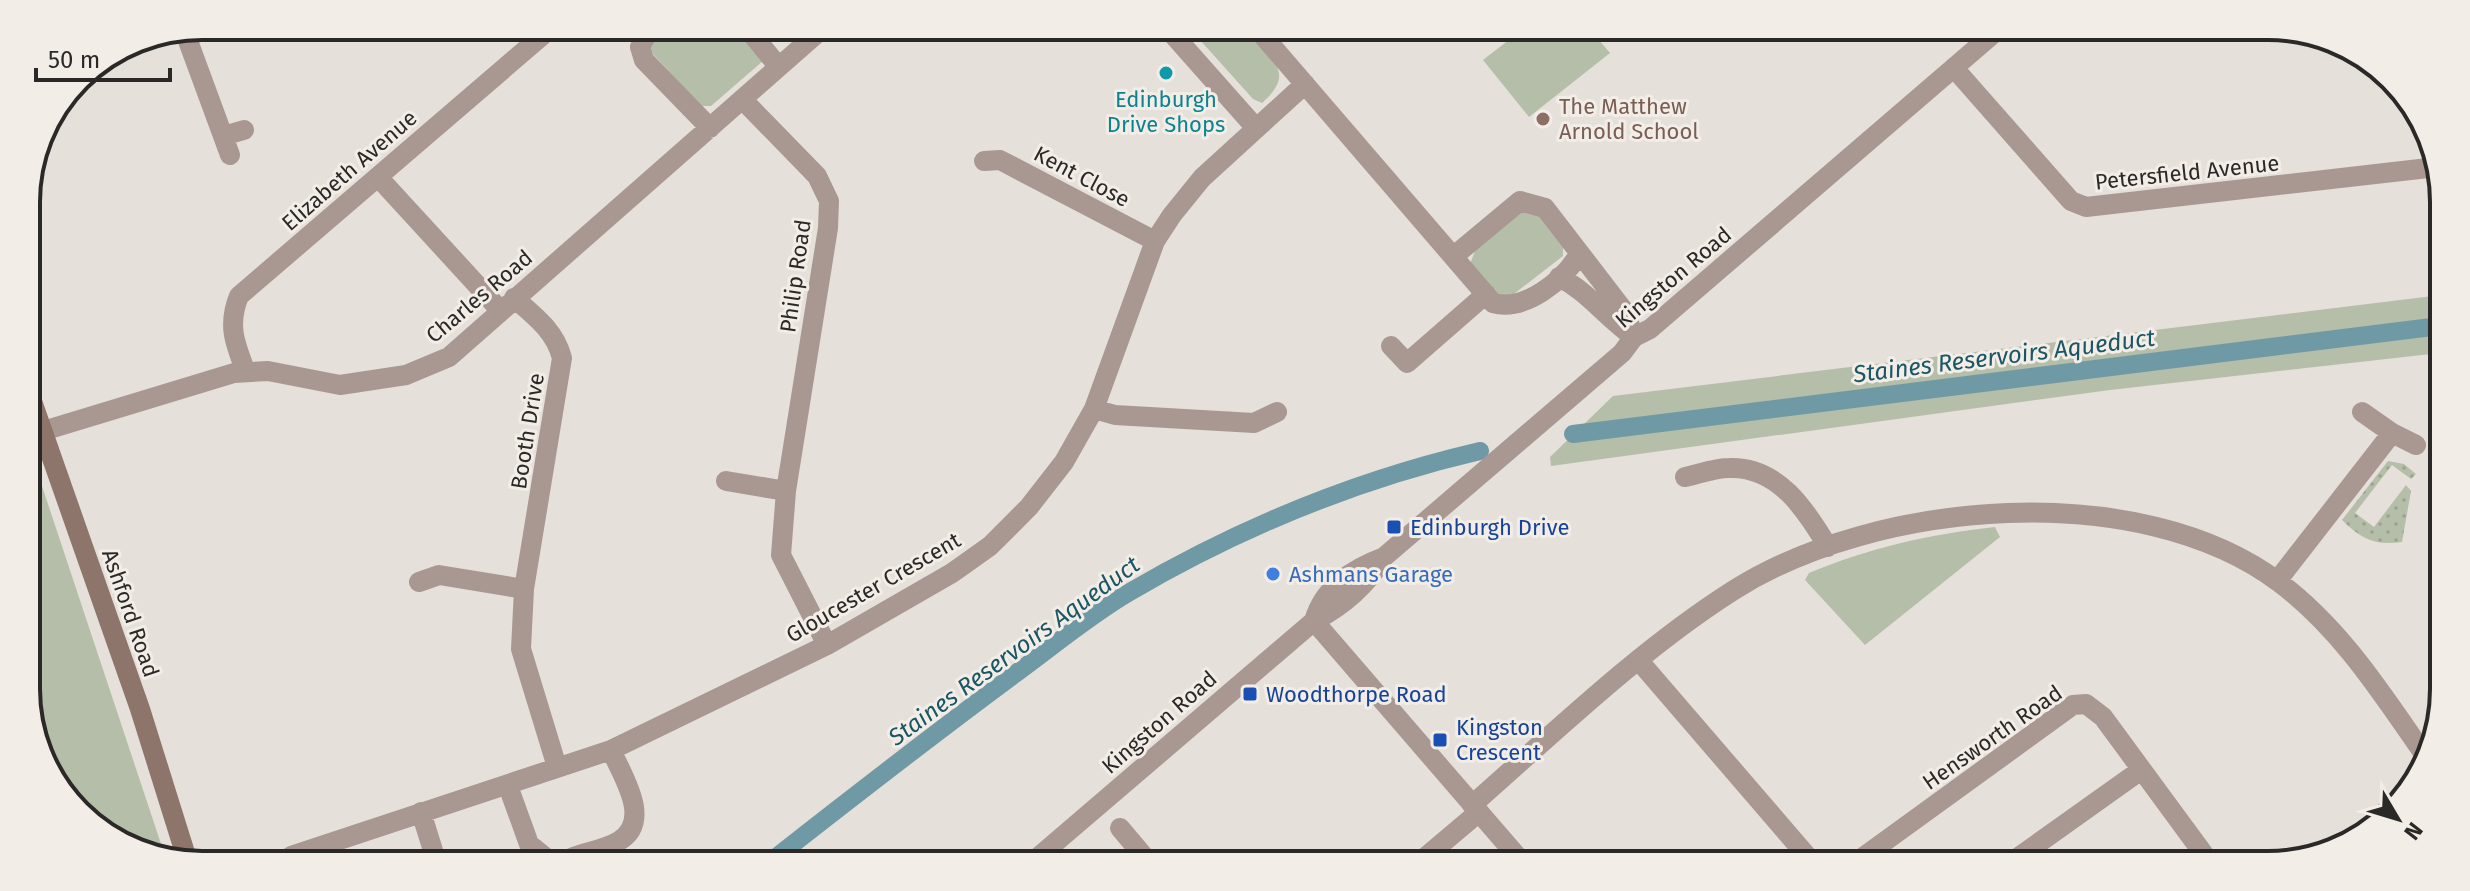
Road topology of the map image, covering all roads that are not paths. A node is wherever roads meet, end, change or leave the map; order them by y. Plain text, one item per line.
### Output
1 (537, 40) edge
2 (642, 40) edge
3 (757, 40) edge
4 (809, 40) edge
5 (1178, 40) edge
6 (1267, 40) edge
7 (1986, 40) edge
8 (188, 41) edge
9 (778, 66) junction
10 (1954, 68) junction
11 (1305, 84) junction
12 (743, 100) junction
13 (1255, 127) junction
14 (710, 128) junction
15 (244, 130) dead end
16 (984, 161) dead end
17 (2426, 168) edge
18 (378, 177) junction
19 (1155, 241) junction
20 (1579, 254) junction
21 (1454, 256) junction
22 (1559, 277) junction
23 (1486, 294) junction
24 (507, 304) junction
25 (1634, 337) junction
26 (1391, 346) dead end
27 (246, 372) junction
28 (1094, 409) junction
29 (1277, 412) dead end
30 (2362, 412) dead end
31 (40, 423) edge
32 (43, 431) junction
33 (2392, 433) junction
34 (2416, 445) dead end
35 (1685, 477) dead end
36 (726, 481) dead end
37 (786, 491) junction
38 (1828, 547) junction
39 (2277, 581) junction
40 (419, 582) dead end
41 (524, 589) junction
42 (1314, 621) junction
43 (827, 645) junction
44 (1640, 662) junction
45 (2419, 747) edge
46 (611, 750) junction
47 (557, 767) junction
48 (2141, 770) junction
49 (508, 786) junction
50 (1476, 808) junction
51 (421, 812) junction
52 (1120, 828) dead end
53 (184, 850) edge
54 (306, 851) edge
55 (433, 851) edge
56 (538, 851) edge
57 (591, 851) edge
58 (1045, 851) edge
59 (1139, 851) edge
60 (1431, 851) edge
61 (1513, 851) edge
62 (1803, 851) edge
63 (1872, 851) edge
64 (2027, 851) edge
65 (2201, 851) edge

1 - 18 street, Elizabeth Avenue
2 - 14 street
3 - 9 street
4 - 9 street, Charles Road
5 - 13 street
6 - 11 street
7 - 10 street, Kingston Road
8 - 15 street
9 - 12 street, Charles Road
10 - 17 street, Petersfield Avenue
10 - 25 street, Kingston Road
11 - 13 street, Gloucester Crescent
11 - 21 street
12 - 14 street, Charles Road
12 - 37 street, Philip Road
13 - 19 street, Gloucester Crescent
14 - 24 street, Charles Road
16 - 19 street, Kent Close
18 - 24 street, Booth Drive
18 - 27 street, Elizabeth Avenue
19 - 28 street, Gloucester Crescent
20 - 21 street
20 - 22 street
20 - 25 street
21 - 23 street
22 - 23 street
22 - 25 street
23 - 26 street
24 - 27 street, Charles Road
24 - 41 street, Booth Drive
25 - 42 street, Kingston Road
27 - 32 street, Charles Road
28 - 29 street
28 - 43 street, Gloucester Crescent
30 - 33 street
31 - 32 main road, Ashford Road
32 - 53 main road, Ashford Road
33 - 34 street
33 - 39 street
35 - 38 street
36 - 37 street
37 - 43 street, Philip Road
38 - 39 street
38 - 44 street
39 - 45 street
40 - 41 street
41 - 47 street, Booth Drive
42 - 50 street
42 - 58 street, Kingston Road
43 - 46 street, Gloucester Crescent
44 - 50 street
44 - 62 street
46 - 47 street, Gloucester Crescent
46 - 57 street
47 - 49 street, Gloucester Crescent
48 - 63 street, Hensworth Road
48 - 64 street
48 - 65 street, Hensworth Road
49 - 51 street, Gloucester Crescent
49 - 56 street
50 - 60 street
50 - 61 street
51 - 54 street, Gloucester Crescent
51 - 55 street
52 - 59 street

